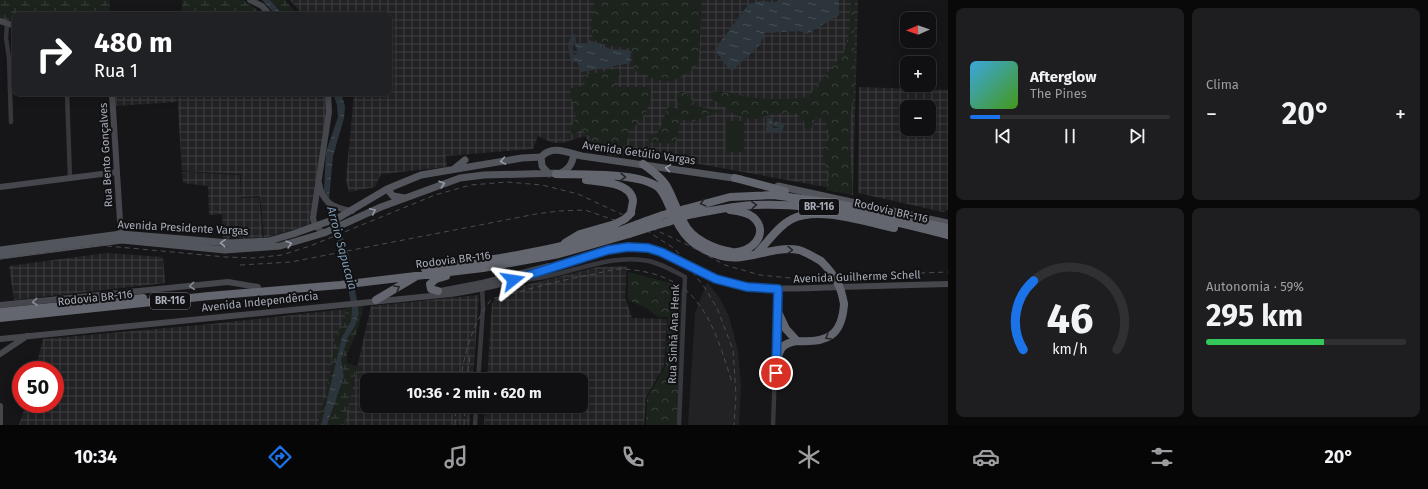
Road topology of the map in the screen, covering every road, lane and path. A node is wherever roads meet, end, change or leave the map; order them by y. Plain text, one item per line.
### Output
1 (250, 0) edge
2 (267, 12) edge
3 (0, 21) edge
4 (7, 24) junction
5 (12, 25) edge
6 (66, 96) edge
7 (112, 96) edge
8 (328, 96) edge
9 (11, 122) dead end
10 (574, 154) junction
11 (541, 157) junction
12 (465, 160) dead end
13 (643, 164) junction
14 (453, 170) junction
15 (117, 172) junction
16 (553, 174) junction
17 (70, 178) junction
18 (735, 178) junction
19 (318, 179) junction
20 (0, 187) edge
21 (387, 189) junction
22 (405, 198) junction
23 (811, 199) junction
24 (352, 212) junction
25 (686, 212) junction
26 (709, 212) junction
27 (922, 217) junction
28 (338, 218) joint
29 (666, 218) junction
30 (907, 220) junction
31 (948, 222) edge
32 (319, 225) junction
33 (948, 228) edge
34 (625, 232) junction
35 (325, 233) junction
36 (948, 235) edge
37 (121, 237) junction
38 (948, 240) edge
39 (269, 244) junction
40 (555, 248) junction
41 (0, 250) edge
42 (21, 250) junction
43 (757, 253) junction
44 (0, 256) edge
45 (470, 270) junction
46 (418, 275) junction
47 (512, 277) junction
48 (362, 280) junction
49 (339, 283) junction
50 (948, 284) edge
51 (258, 286) junction
52 (482, 286) junction
53 (778, 289) junction
54 (438, 291) junction
55 (425, 295) junction
56 (376, 300) junction
57 (355, 302) joint
58 (0, 305) edge
59 (0, 312) edge
60 (778, 312) junction
61 (0, 318) edge
62 (28, 336) junction
63 (0, 338) edge
64 (797, 341) junction
65 (0, 354) edge
66 (776, 360) junction
67 (478, 373) edge
68 (0, 406) edge
69 (476, 413) edge
70 (0, 425) edge
71 (475, 425) edge
72 (679, 425) edge
73 (773, 425) edge

1 - 2 main road
3 - 4 main road
4 - 5 main road
4 - 9 street
6 - 17 street
7 - 15 main road, Rua Bento Gonçalves
8 - 19 main road
10 - 11 main road, Avenida Getúlio Vargas
10 - 13 main road, Avenida Getúlio Vargas
10 - 16 main road
11 -> 14 main road, Avenida Getúlio Vargas
11 - 16 main road
12 - 14 main road
18 -> 13 main road, Avenida Getúlio Vargas
13 - 26 highway, BR-116
14 - 21 main road, Avenida Getúlio Vargas
15 - 17 main road
15 - 37 main road, Rua Bento Gonçalves
22 -> 16 main road
16 - 40 highway, BR-116, bridge
16 -> 43 highway
17 - 20 main road
18 - 23 highway, BR-116
18 - 27 main road, Avenida Getúlio Vargas
19 - 24 main road
19 - 32 main road
21 - 22 main road
21 - 24 main road, Avenida Getúlio Vargas
35 -> 22 main road, Avenida Presidente Vargas
23 -> 25 highway, Rodovia BR-116 / BR-116
23 - 30 highway, Rodovia BR-116 / BR-116
24 - 28 main road, Avenida Getúlio Vargas
25 - 26 highway, Rodovia BR-116 / BR-116
25 - 29 highway, Rodovia BR-116 / BR-116, bridge
26 -> 36 highway, Rodovia BR-116 / BR-116
27 - 30 highway, BR-116
27 - 31 main road, Avenida Getúlio Vargas
28 - 32 main road, Avenida Presidente Vargas
29 - 34 highway, Rodovia BR-116 / BR-116, bridge
29 - 34 highway, Rodovia BR-116 / BR-116, bridge
30 - 33 highway, Rodovia BR-116 / BR-116
32 - 35 main road
32 - 39 main road, Avenida Presidente Vargas
34 - 40 highway, Rodovia BR-116 / BR-116
34 - 45 highway, Rodovia BR-116 / BR-116
39 -> 35 main road, Avenida Presidente Vargas
37 - 39 main road, Avenida Presidente Vargas
37 - 42 main road, Avenida Presidente Vargas
38 - 43 highway, BR-116
40 - 48 highway, Rodovia BR-116 / BR-116
41 - 42 main road, Avenida Presidente Vargas
42 - 44 main road, Avenida Presidente Vargas
43 -> 64 highway, bridge
45 - 46 highway, Rodovia BR-116 / BR-116
45 - 54 highway
46 - 48 highway, Rodovia BR-116 / BR-116
56 -> 46 highway, BR-116
47 - 52 main road, Avenida Guilherme Schell
47 - 53 main road, Avenida Guilherme Schell, bridge
47 - 72 street, Rua Sinhá Ana Henk
48 - 49 highway, Rodovia BR-116 / BR-116
49 - 51 highway, Rodovia BR-116 / BR-116
49 - 61 highway, Rodovia BR-116 / BR-116
50 - 53 main road, Avenida Guilherme Schell
51 -> 58 main road, Rodovia BR-116
51 - 59 highway, Rodovia BR-116 / BR-116
52 - 54 main road, Avenida Guilherme Schell
52 - 55 main road, Avenida Guilherme Schell
52 - 67 street
53 - 60 street
54 - 55 main road, Avenida Guilherme Schell
55 - 56 main road, Avenida Guilherme Schell
56 - 57 main road, Avenida Guilherme Schell
57 - 62 main road, Avenida Independência
60 - 64 highway
60 - 66 street
62 - 63 main road, Avenida Independência
62 - 65 main road
64 - 66 highway
66 - 73 street
68 - 70 main road
69 - 71 street

